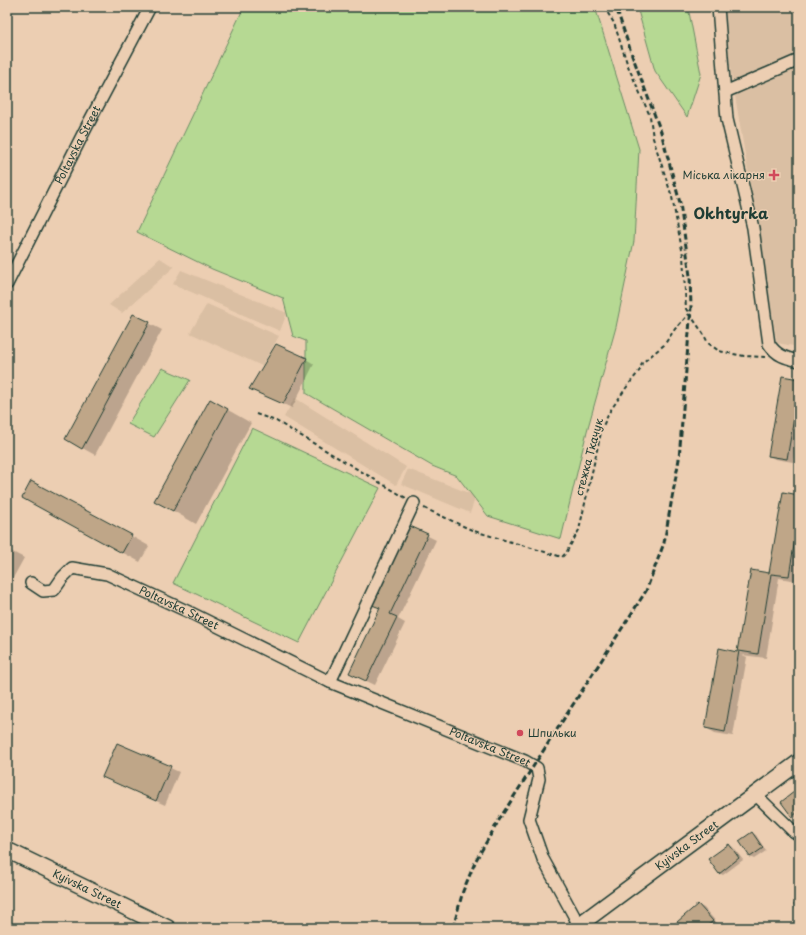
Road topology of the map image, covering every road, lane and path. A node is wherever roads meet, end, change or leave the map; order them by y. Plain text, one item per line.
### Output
1 (150, 7) edge
2 (604, 7) edge
3 (718, 7) edge
4 (799, 60) edge
5 (725, 92) junction
6 (7, 284) edge
7 (689, 314) junction
8 (778, 354) junction
9 (799, 361) edge
10 (256, 414) dead end
11 (414, 503) junction
12 (31, 583) dead end
13 (330, 682) junction
14 (799, 762) edge
15 (755, 794) junction
16 (799, 835) edge
17 (7, 850) edge
18 (577, 927) edge
19 (168, 928) edge

1 - 6 street, Poltavska Street
2 - 7 path
3 - 5 street
4 - 5 street
5 - 8 street
7 - 8 path
7 - 11 path, стежка Ткачук
8 - 9 street
10 - 11 path
11 - 13 street
12 - 13 street, Poltavska Street
13 - 18 street, Poltavska Street
14 - 15 main road, Kyivska Street
15 - 16 street
15 - 18 main road, Kyivska Street
17 - 19 main road, Kyivska Street

